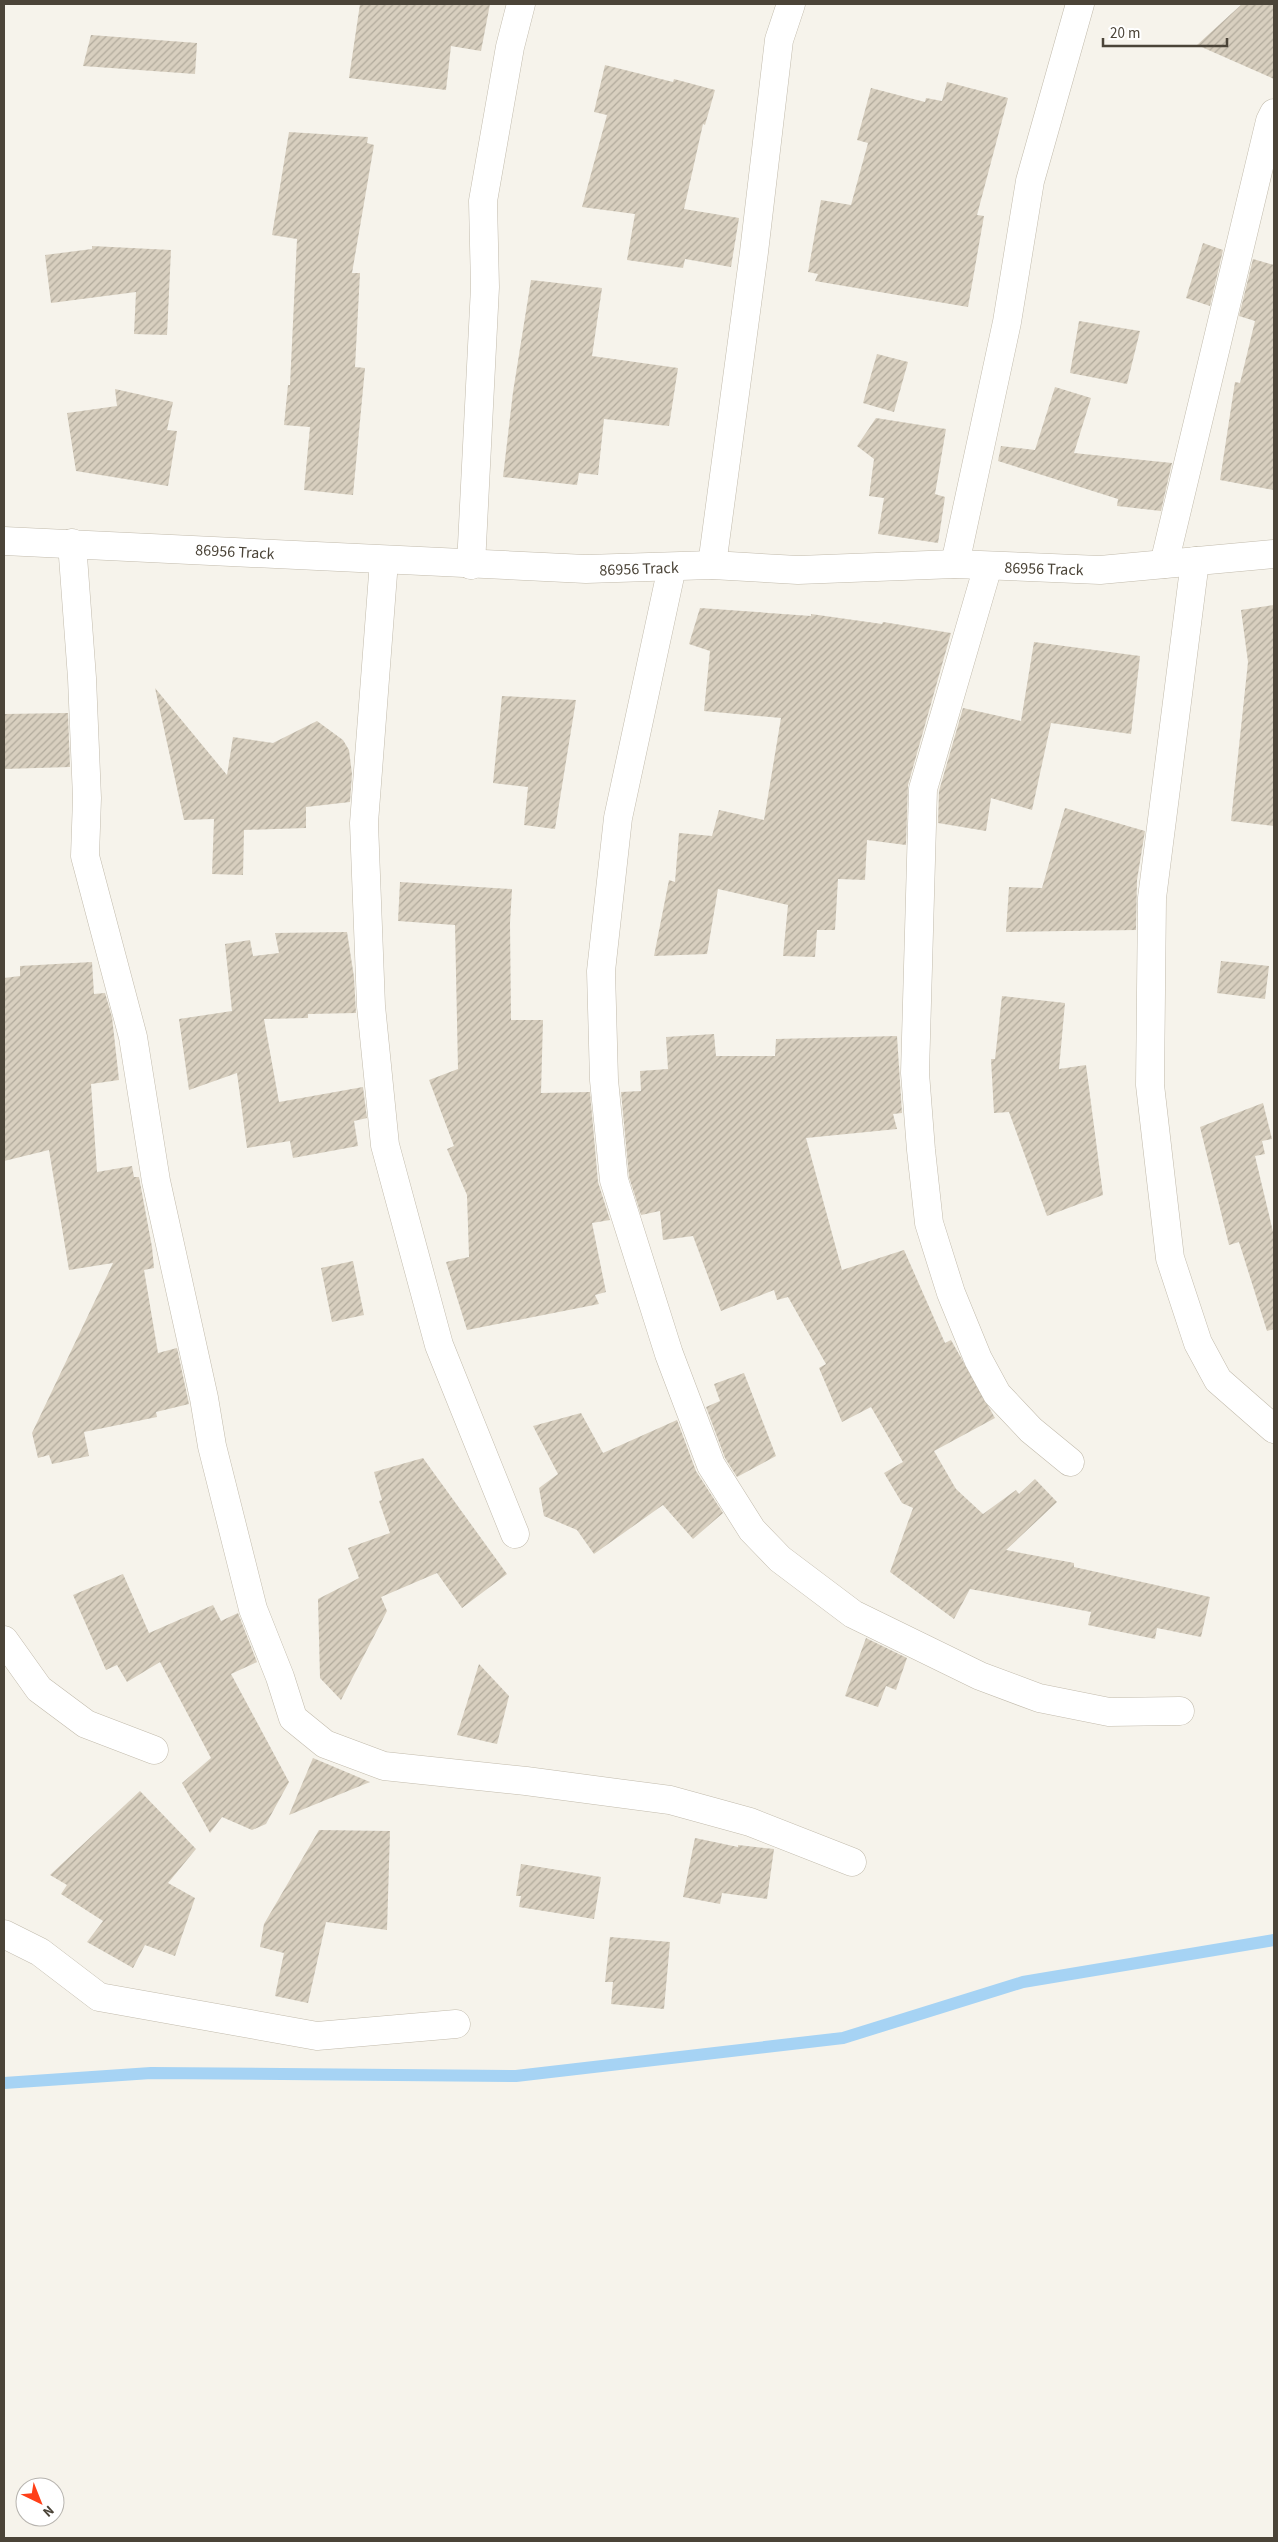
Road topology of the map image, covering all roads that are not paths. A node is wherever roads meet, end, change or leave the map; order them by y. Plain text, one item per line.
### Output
1 (521, 4) edge
2 (791, 4) edge
3 (1080, 4) edge
4 (1274, 113) edge
5 (4, 541) edge
6 (72, 544) junction
7 (1274, 554) edge
8 (384, 561) junction
9 (1195, 561) junction
10 (712, 564) junction
11 (955, 564) junction
12 (1164, 564) junction
13 (471, 565) junction
14 (988, 566) junction
15 (672, 567) junction
16 (1274, 1429) edge
17 (1070, 1462) dead end
18 (515, 1534) dead end
19 (4, 1640) edge
20 (1180, 1711) dead end
21 (154, 1750) dead end
22 (852, 1862) dead end
23 (4, 1934) edge
24 (456, 2024) dead end

1 - 13 street
2 - 10 street
3 - 11 street
4 - 12 street
5 - 6 street, 86956 Track
6 - 8 street, 86956 Track
6 - 22 street
7 - 9 street, 86956 Track
8 - 13 street, 86956 Track
8 - 18 street
9 - 12 street, 86956 Track
9 - 16 street
10 - 11 street, 86956 Track
10 - 15 street, 86956 Track
11 - 14 street, 86956 Track
12 - 14 street, 86956 Track
13 - 15 street, 86956 Track
14 - 17 street
15 - 20 street
19 - 21 street
23 - 24 street

